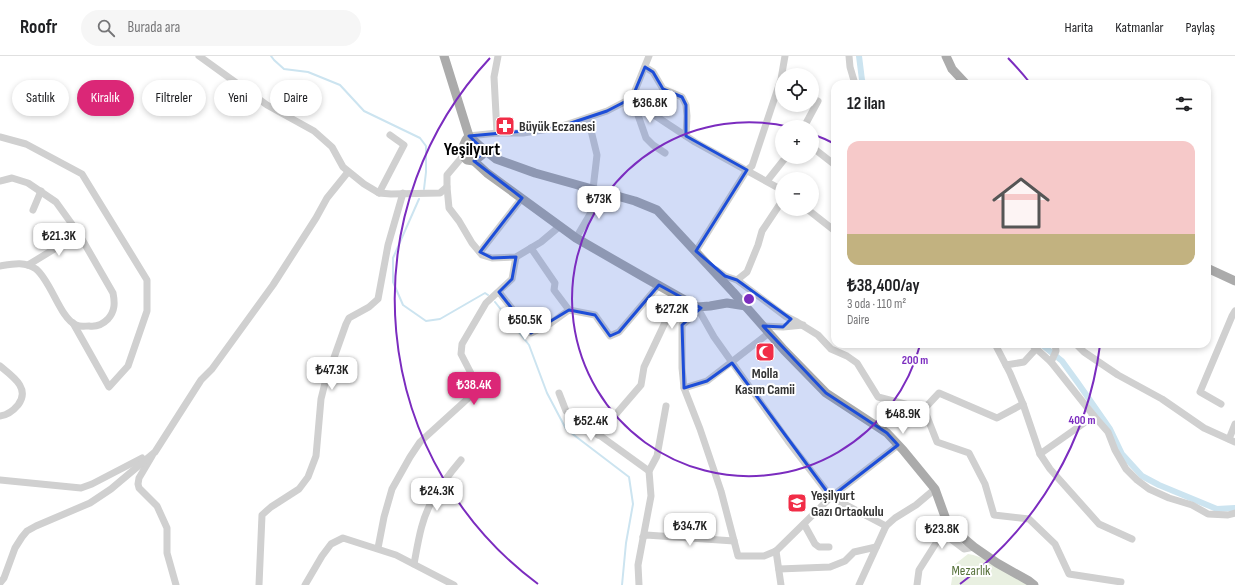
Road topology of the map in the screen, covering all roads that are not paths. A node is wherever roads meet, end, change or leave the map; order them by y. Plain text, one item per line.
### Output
1 (199, 56) edge
2 (444, 56) edge
3 (498, 56) edge
4 (649, 56) edge
5 (785, 56) edge
6 (849, 56) edge
7 (946, 56) edge
8 (645, 67) junction
9 (854, 80) edge
10 (962, 80) edge
11 (632, 98) junction
12 (588, 118) junction
13 (497, 133) junction
14 (390, 135) dead end
15 (469, 136) junction
16 (686, 136) junction
17 (0, 137) edge
18 (482, 148) junction
19 (819, 152) edge
20 (665, 153) dead end
21 (463, 156) junction
22 (474, 162) junction
23 (831, 162) edge
24 (780, 164) edge
25 (747, 170) junction
26 (348, 172) junction
27 (0, 181) edge
28 (767, 181) junction
29 (775, 186) edge
30 (447, 187) junction
31 (593, 189) junction
32 (42, 191) junction
33 (379, 192) junction
34 (603, 192) junction
35 (403, 193) junction
36 (522, 198) junction
37 (33, 210) dead end
38 (775, 212) edge
39 (816, 216) edge
40 (560, 226) junction
41 (831, 228) edge
42 (79, 234) junction
43 (576, 238) junction
44 (531, 248) junction
45 (696, 251) junction
46 (480, 252) junction
47 (516, 257) junction
48 (705, 261) junction
49 (28, 265) junction
50 (0, 266) edge
51 (1211, 270) edge
52 (737, 280) junction
53 (1235, 281) edge
54 (659, 286) junction
55 (499, 292) junction
56 (698, 306) junction
57 (746, 306) junction
58 (569, 310) junction
59 (1235, 311) edge
60 (670, 312) dead end
61 (791, 319) junction
62 (73, 323) junction
63 (803, 325) junction
64 (763, 326) junction
65 (783, 327) junction
66 (769, 333) junction
67 (997, 348) edge
68 (1033, 348) edge
69 (1039, 348) edge
70 (1080, 348) edge
71 (1053, 354) edge
72 (732, 363) junction
73 (1006, 365) junction
74 (0, 366) edge
75 (684, 388) junction
76 (559, 393) dead end
77 (1023, 404) junction
78 (1220, 404) dead end
79 (666, 406) dead end
80 (924, 408) junction
81 (0, 416) edge
82 (1094, 416) junction
83 (1235, 424) edge
84 (598, 435) junction
85 (1232, 440) edge
86 (898, 445) junction
87 (155, 452) junction
88 (1040, 454) junction
89 (461, 460) dead end
90 (649, 471) junction
91 (0, 480) edge
92 (935, 489) junction
93 (831, 497) junction
94 (1235, 513) edge
95 (804, 524) junction
96 (886, 526) junction
97 (643, 536) junction
98 (1132, 539) dead end
99 (734, 541) junction
100 (829, 547) dead end
101 (876, 547) junction
102 (974, 547) junction
103 (378, 548) junction
104 (776, 551) junction
105 (414, 564) junction
106 (779, 569) junction
107 (1121, 582) dead end
108 (1, 583) edge
109 (306, 584) edge
110 (176, 585) edge
111 (259, 585) edge
112 (454, 585) edge
113 (639, 585) edge
114 (781, 585) edge
115 (859, 585) edge
116 (917, 585) edge
117 (1034, 585) edge

1 - 26 street
2 - 15 main road
3 - 13 street
4 - 8 street
5 - 25 street
6 - 9 street
7 - 10 main road
8 - 11 street
8 - 16 street
11 - 12 street
11 - 16 street
11 - 20 street
12 - 13 street
12 - 31 street
13 - 15 street
14 - 33 street
15 - 18 main road
15 - 21 main road
16 - 25 street
17 - 62 street
18 - 22 main road
18 - 31 main road
19 - 23 street
21 - 22 main road
21 - 30 street
22 - 36 main road
24 - 28 street
25 - 28 street
25 - 45 street
26 - 33 street
26 - 87 street
27 - 32 street
28 - 29 street
30 - 35 street
30 - 46 street
31 - 34 main road
32 - 37 street
32 - 42 street
33 - 35 street
34 - 43 street
34 - 45 main road
35 - 111 street
36 - 40 main road
36 - 46 street
38 - 52 street
39 - 41 street
40 - 43 main road
40 - 44 street
42 - 49 street
42 - 62 street
43 - 54 main road
44 - 47 street
44 - 58 street
45 - 48 main road
46 - 47 street
47 - 55 street
48 - 52 street
48 - 57 main road
49 - 50 street
49 - 62 street
51 - 53 main road
52 - 61 street
54 - 56 main road
54 - 58 street
55 - 58 street
55 - 103 street
56 - 57 main road
56 - 72 street
56 - 75 street
57 - 64 main road
59 - 78 street
60 - 84 street
61 - 63 street
61 - 65 street
63 - 65 street
63 - 80 street
64 - 65 street
64 - 66 main road
66 - 72 street
66 - 86 main road
67 - 73 street
68 - 73 street
69 - 71 street
70 - 85 street
71 - 82 street
72 - 75 street
72 - 93 street
73 - 77 street
74 - 81 street
75 - 99 street
76 - 84 street
77 - 80 street
77 - 88 street
79 - 90 street
80 - 107 street
82 - 88 street
82 - 94 street
83 - 85 street
84 - 90 street
86 - 92 main road
86 - 93 street
87 - 91 street
87 - 108 street
87 - 110 street
88 - 98 street
89 - 105 street
90 - 97 street
92 - 96 street
92 - 102 main road
93 - 95 street
93 - 96 street
95 - 100 street
95 - 104 street
96 - 101 street
97 - 99 street
97 - 113 street
99 - 104 street
101 - 106 street
101 - 115 street
102 - 116 street
102 - 117 main road
103 - 105 street
103 - 109 street
104 - 106 street
105 - 112 street
106 - 114 street

